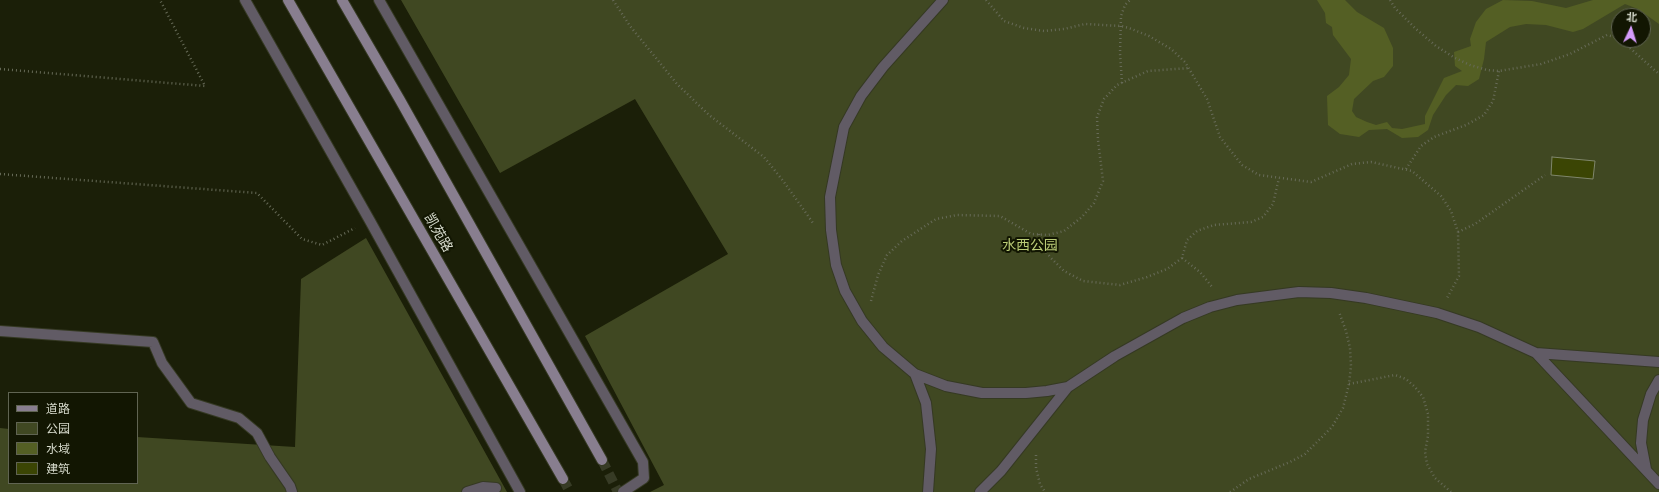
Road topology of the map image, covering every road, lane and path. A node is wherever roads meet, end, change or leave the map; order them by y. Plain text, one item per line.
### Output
1 (160, 0) edge
2 (245, 0) edge
3 (288, 0) edge
4 (342, 0) edge
5 (379, 0) edge
6 (613, 0) edge
7 (943, 0) edge
8 (986, 0) edge
9 (1130, 0) edge
10 (1390, 0) edge
11 (1121, 26) junction
12 (1611, 36) edge
13 (1630, 48) edge
14 (1188, 68) junction
15 (0, 69) edge
16 (1499, 70) junction
17 (1659, 74) edge
18 (1122, 83) junction
19 (1406, 169) junction
20 (0, 174) edge
21 (1545, 175) dead end
22 (1279, 178) junction
23 (370, 221) junction
24 (817, 228) dead end
25 (1458, 232) junction
26 (1038, 234) junction
27 (1182, 258) junction
28 (1331, 293) junction
29 (1221, 305) junction
30 (1437, 313) junction
31 (868, 328) junction
32 (0, 331) edge
33 (1536, 353) junction
34 (1659, 362) edge
35 (916, 374) junction
36 (1659, 380) edge
37 (1350, 384) junction
38 (1068, 387) junction
39 (1028, 436) junction
40 (602, 460) tunnel mouth
41 (1646, 470) junction
42 (563, 479) tunnel mouth
43 (1659, 484) edge
44 (496, 488) dead end
45 (292, 492) edge
46 (467, 492) edge
47 (520, 492) edge
48 (623, 492) edge
49 (928, 492) edge
50 (980, 492) edge
51 (1045, 492) edge
52 (1230, 492) edge
53 (1451, 492) edge

1 - 15 path
2 - 23 lane
3 - 42 main road, 凯苑路
4 - 40 main road
5 - 48 lane
6 - 24 path
7 - 31 lane
8 - 11 path
9 - 11 path
10 - 16 path
11 - 14 path
11 - 18 path
12 - 16 path
13 - 17 path
14 - 18 path
14 - 22 path
16 - 19 path
18 - 26 path
19 - 22 path
19 - 25 path
20 - 23 path
21 - 25 path
22 - 27 path
23 - 47 lane
25 - 30 path
26 - 27 path
26 - 31 path
27 - 29 path
28 - 29 lane
28 - 30 lane
28 - 37 path
29 - 38 lane
30 - 33 lane
31 - 35 lane
32 - 45 lane
33 - 34 lane
33 - 41 lane
35 - 38 lane
35 - 49 lane
36 - 41 lane
37 - 52 path
37 - 53 path
38 - 39 lane
39 - 50 lane
39 - 51 path
41 - 43 lane
44 - 46 lane

